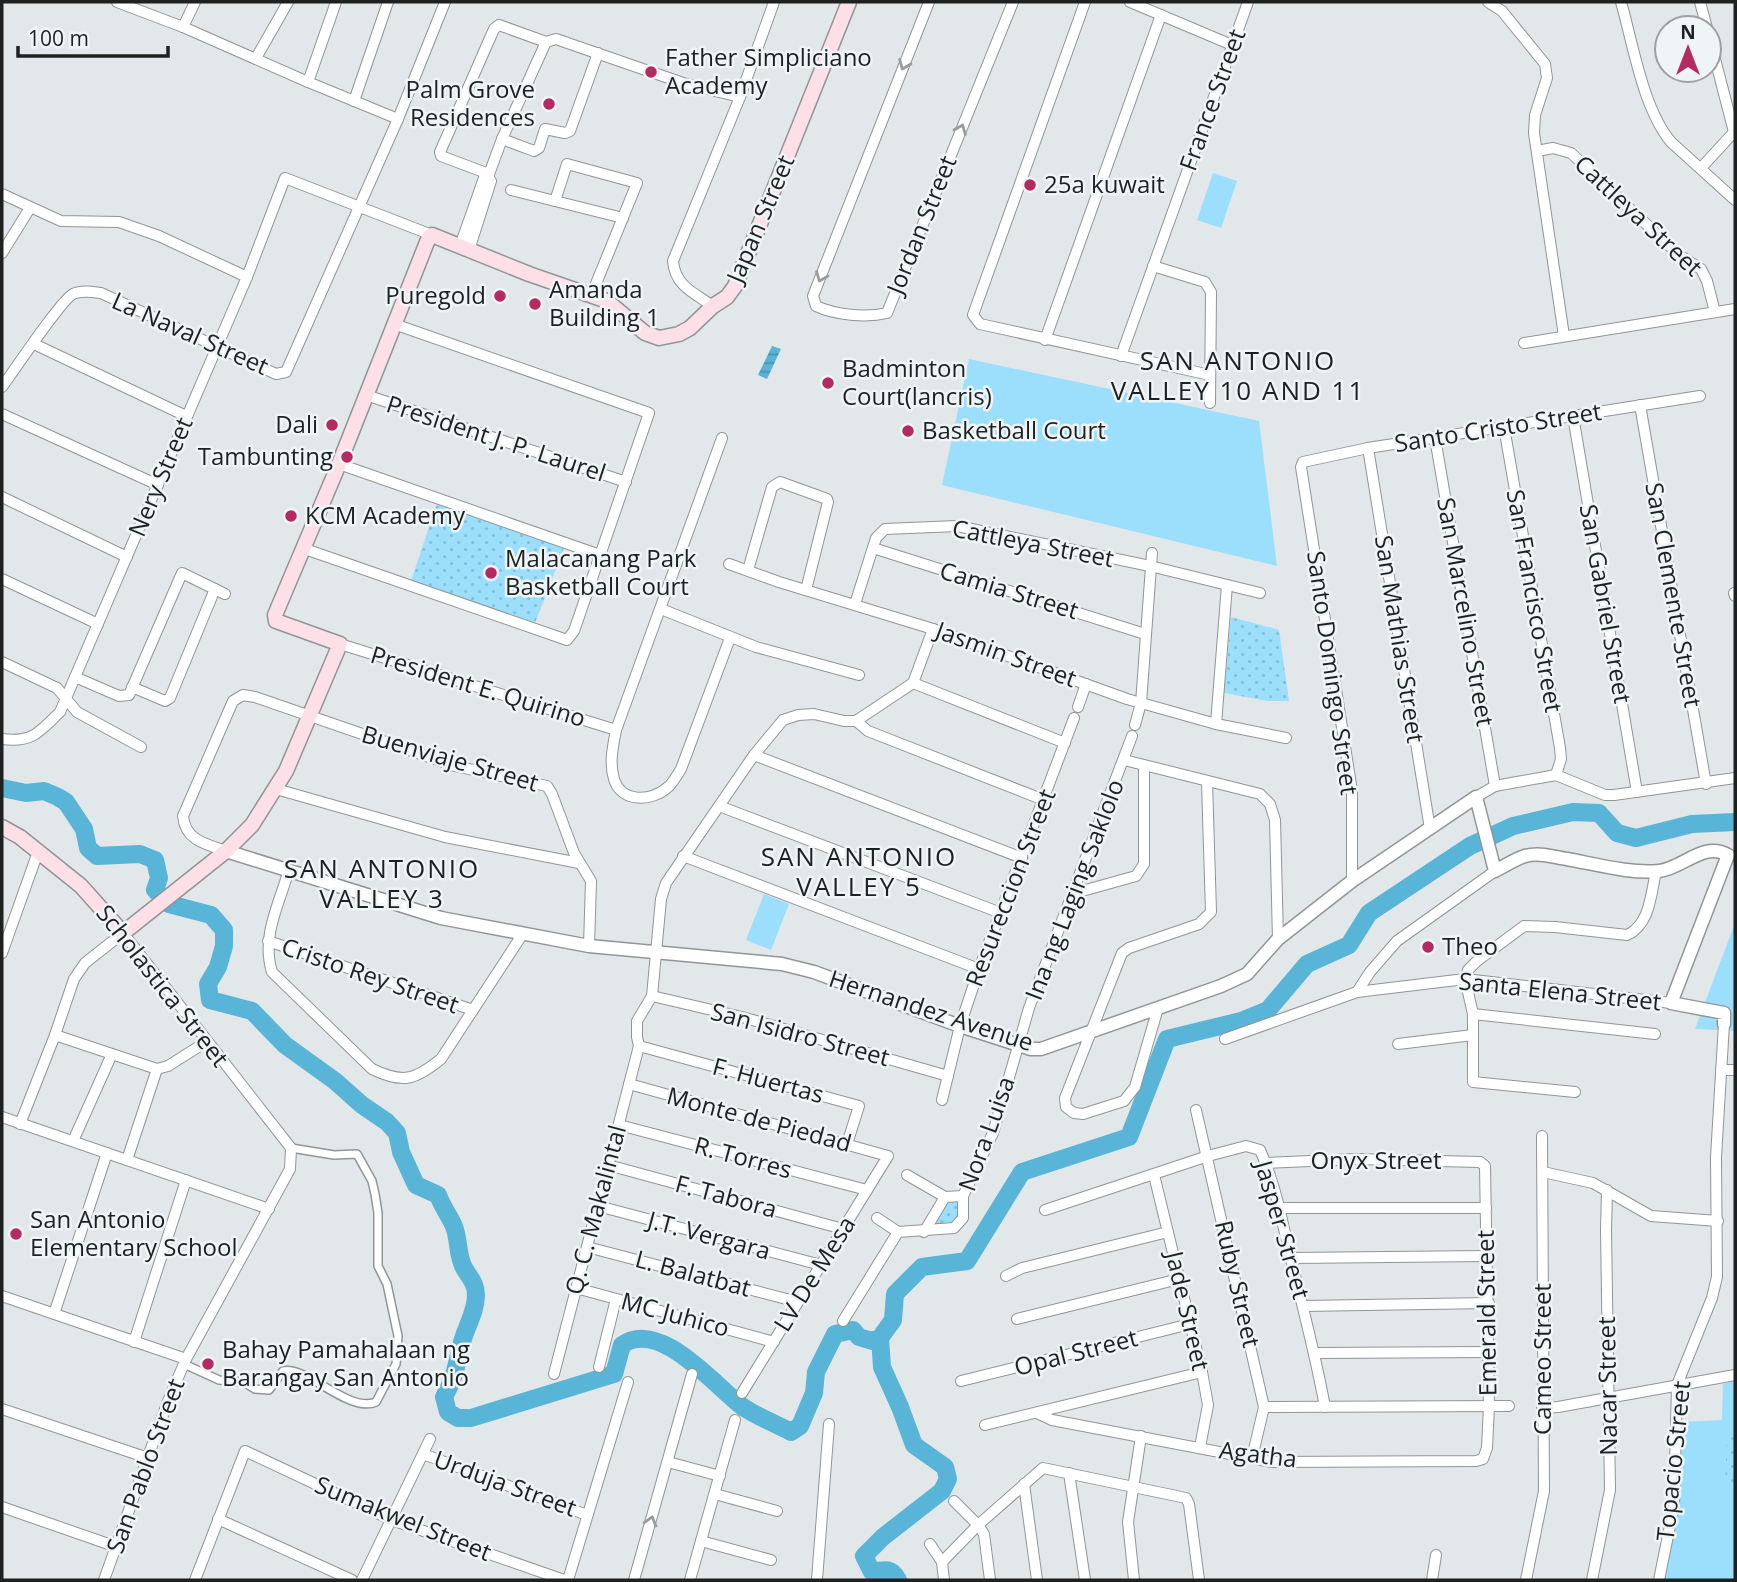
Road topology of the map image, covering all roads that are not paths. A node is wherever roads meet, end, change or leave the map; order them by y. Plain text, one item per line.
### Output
1 (195, 2) edge
2 (288, 2) edge
3 (336, 2) edge
4 (388, 2) edge
5 (445, 2) edge
6 (774, 2) edge
7 (849, 2) edge
8 (929, 2) edge
9 (1013, 2) edge
10 (1086, 2) edge
11 (1130, 2) edge
12 (1248, 2) edge
13 (1488, 2) edge
14 (1621, 2) edge
15 (124, 3) edge
16 (1161, 15) junction
17 (183, 27) junction
18 (546, 42) junction
19 (1232, 45) junction
20 (598, 53) junction
21 (256, 58) junction
22 (308, 82) junction
23 (1722, 84) edge
24 (740, 97) junction
25 (354, 101) junction
26 (398, 118) junction
27 (1735, 132) edge
28 (502, 139) junction
29 (1537, 151) junction
30 (1701, 168) junction
31 (489, 175) junction
32 (511, 190) dead end
33 (2, 194) edge
34 (1735, 200) edge
35 (555, 201) junction
36 (359, 206) junction
37 (30, 208) junction
38 (623, 218) junction
39 (432, 235) junction
40 (465, 248) junction
41 (2, 253) edge
42 (1153, 266) junction
43 (247, 277) junction
44 (591, 296) junction
45 (713, 306) junction
46 (1735, 309) edge
47 (1715, 312) junction
48 (394, 324) junction
49 (1564, 336) junction
50 (1045, 340) junction
51 (1524, 343) dead end
52 (34, 344) junction
53 (217, 346) junction
54 (1121, 356) junction
55 (1210, 375) junction
56 (2, 387) edge
57 (366, 395) junction
58 (1700, 396) dead end
59 (1210, 403) dead end
60 (1640, 405) junction
61 (2, 414) edge
62 (186, 416) junction
63 (1573, 416) junction
64 (1504, 427) junction
65 (722, 438) dead end
66 (1435, 438) junction
67 (1368, 448) junction
68 (339, 464) junction
69 (1301, 467) joint
70 (626, 482) junction
71 (158, 485) junction
72 (2, 497) edge
73 (873, 548) junction
74 (305, 549) junction
75 (1152, 553) dead end
76 (600, 555) junction
77 (127, 556) junction
78 (729, 564) dead end
79 (1150, 566) junction
80 (748, 570) junction
81 (2, 579) edge
82 (1227, 585) junction
83 (806, 590) junction
84 (1260, 593) dead end
85 (855, 604) junction
86 (661, 609) junction
87 (98, 625) junction
88 (933, 629) junction
89 (1146, 634) junction
90 (730, 638) junction
91 (340, 644) junction
92 (2, 662) edge
93 (859, 675) dead end
94 (75, 677) junction
95 (914, 683) junction
96 (1086, 684) junction
97 (132, 687) junction
98 (67, 698) junction
99 (1141, 703) junction
100 (1078, 707) dead end
101 (311, 718) junction
102 (1074, 718) dead end
103 (856, 721) junction
104 (1216, 724) junction
105 (1135, 725) dead end
106 (616, 730) junction
107 (1132, 736) dead end
108 (1286, 738) dead end
109 (2, 739) edge
110 (1065, 743) junction
111 (141, 747) dead end
112 (754, 755) junction
113 (1124, 760) junction
114 (1144, 766) junction
115 (1556, 775) junction
116 (1735, 778) edge
117 (1207, 782) junction
118 (1706, 784) junction
119 (1495, 786) junction
120 (276, 789) junction
121 (1637, 792) junction
122 (1476, 797) junction
123 (1044, 800) junction
124 (719, 806) junction
125 (2, 827) edge
126 (1430, 830) junction
127 (226, 851) junction
128 (38, 852) junction
129 (683, 856) junction
130 (1022, 858) junction
131 (579, 863) junction
132 (289, 870) junction
133 (1495, 871) junction
134 (1656, 871) junction
135 (1352, 881) junction
136 (1074, 893) junction
137 (1001, 913) junction
138 (123, 933) junction
139 (522, 935) junction
140 (1278, 939) junction
141 (268, 941) junction
142 (589, 946) junction
143 (656, 951) junction
144 (2, 953) edge
145 (979, 969) junction
146 (1465, 979) junction
147 (1357, 992) junction
148 (652, 996) junction
149 (1671, 1003) junction
150 (1158, 1008) junction
151 (473, 1010) junction
152 (1473, 1014) junction
153 (1728, 1016) edge
154 (960, 1026) junction
155 (1091, 1032) junction
156 (1655, 1034) dead end
157 (55, 1035) junction
158 (1472, 1035) junction
159 (1225, 1039) dead end
160 (206, 1042) junction
161 (1018, 1044) junction
162 (1398, 1044) dead end
163 (639, 1046) junction
164 (112, 1054) junction
165 (157, 1069) junction
166 (1721, 1070) junction
167 (1735, 1070) edge
168 (948, 1076) junction
169 (629, 1084) junction
170 (1575, 1092) dead end
171 (942, 1100) dead end
172 (1196, 1110) dead end
173 (2, 1117) edge
174 (20, 1124) junction
175 (619, 1125) junction
176 (1542, 1136) dead end
177 (73, 1141) junction
178 (846, 1143) junction
179 (290, 1148) junction
180 (107, 1153) junction
181 (888, 1156) joint
182 (1208, 1156) junction
183 (127, 1160) junction
184 (1265, 1163) junction
185 (608, 1165) junction
186 (1485, 1166) joint
187 (1543, 1172) junction
188 (907, 1174) dead end
189 (1154, 1175) junction
190 (186, 1180) junction
191 (867, 1190) junction
192 (1608, 1190) junction
193 (963, 1196) junction
194 (945, 1198) junction
195 (598, 1206) junction
196 (1280, 1208) junction
197 (1486, 1208) junction
198 (268, 1209) junction
199 (1045, 1210) dead end
200 (877, 1218) dead end
201 (1718, 1221) junction
202 (843, 1229) junction
203 (924, 1232) junction
204 (1168, 1232) junction
205 (898, 1233) junction
206 (587, 1247) junction
207 (1487, 1256) junction
208 (1291, 1258) junction
209 (821, 1265) junction
210 (1006, 1276) dead end
211 (1179, 1279) junction
212 (576, 1288) junction
213 (2, 1296) edge
214 (616, 1299) junction
215 (798, 1302) junction
216 (1489, 1303) junction
217 (1303, 1306) junction
218 (54, 1314) junction
219 (1017, 1319) dead end
220 (843, 1321) dead end
221 (1190, 1324) junction
222 (134, 1342) junction
223 (774, 1342) junction
224 (1488, 1352) junction
225 (1315, 1353) junction
226 (185, 1361) junction
227 (599, 1367) dead end
228 (1202, 1372) junction
229 (554, 1374) dead end
230 (692, 1374) dead end
231 (1735, 1375) edge
232 (961, 1381) dead end
233 (628, 1382) dead end
234 (1677, 1385) junction
235 (742, 1393) dead end
236 (1608, 1398) junction
237 (1489, 1406) junction
238 (1509, 1406) dead end
239 (1264, 1407) junction
240 (1325, 1407) junction
241 (1542, 1408) junction
242 (2, 1409) edge
243 (1037, 1413) junction
244 (735, 1420) dead end
245 (829, 1424) dead end
246 (985, 1425) dead end
247 (1141, 1436) junction
248 (430, 1439) dead end
249 (1200, 1447) junction
250 (423, 1454) junction
251 (148, 1458) junction
252 (1252, 1458) junction
253 (1483, 1459) joint
254 (668, 1462) junction
255 (1069, 1473) junction
256 (720, 1476) junction
257 (1024, 1484) junction
258 (1132, 1485) junction
259 (715, 1494) junction
260 (954, 1501) dead end
261 (2, 1507) edge
262 (777, 1511) dead end
263 (587, 1515) junction
264 (218, 1518) junction
265 (391, 1520) junction
266 (978, 1525) junction
267 (701, 1541) junction
268 (930, 1544) dead end
269 (117, 1547) junction
270 (1436, 1555) dead end
271 (771, 1560) dead end
272 (942, 1562) junction
273 (104, 1580) edge
274 (195, 1580) edge
275 (352, 1580) edge
276 (362, 1580) edge
277 (566, 1580) edge
278 (634, 1580) edge
279 (690, 1580) edge
280 (817, 1580) edge
281 (944, 1580) edge
282 (990, 1580) edge
283 (1037, 1580) edge
284 (1085, 1580) edge
285 (1134, 1580) edge
286 (1199, 1580) edge
287 (1432, 1580) edge
288 (1526, 1580) edge
289 (1592, 1580) edge
290 (1659, 1580) edge

1 - 17 street
2 - 21 street
3 - 22 street
4 - 25 street
5 - 26 street
6 - 24 street, Japan Street
7 - 45 main road, Japan Street
8 -> 9 street, Jordan Street
10 - 50 street
11 - 16 street
12 - 19 street, France Street
13 - 29 street
14 - 30 street
15 - 17 street
16 - 19 street
16 - 50 street
17 - 21 street
18 - 20 street
18 - 28 street
18 - 31 street
19 - 42 street, France Street
20 - 24 street
20 - 28 street
21 - 22 street
22 - 25 street
23 - 27 street
24 - 45 street, Japan Street
25 - 26 street
26 - 36 street
27 - 30 street
28 - 31 street
29 - 47 street, Cattleya Street
29 - 49 street
30 - 34 street
31 - 40 street
32 - 35 street
33 - 37 street
35 - 38 street
35 - 38 street
36 - 39 street
36 - 43 street, Nery Street
36 - 53 street, La Naval Street
37 - 41 street
37 - 43 street
38 - 44 street
39 - 40 main road
39 - 48 main road
40 - 44 main road
42 - 54 street, France Street
42 - 55 street
43 - 53 street, Nery Street
44 - 45 main road
46 - 47 street
47 - 49 street
48 - 57 main road
48 - 70 street
49 - 51 street
50 - 54 street
52 - 53 street, La Naval Street
52 - 56 street, La Naval Street
52 - 62 street
53 - 62 street, Nery Street
54 - 55 street
55 - 59 street
57 - 68 main road
57 - 70 street, President J. P. Laurel
58 - 60 street, Santo Cristo Street
60 - 63 street, Santo Cristo Street
60 - 118 street, San Clemente Street
61 - 71 street
62 - 71 street, Nery Street
63 - 64 street, Santo Cristo Street
63 - 121 street, San Gabriel Street
64 - 66 street, Santo Cristo Street
64 - 115 street, San Francisco Street
65 - 86 street
66 - 67 street, Santo Cristo Street
66 - 119 street, San Marcelino Street
67 - 69 street, Santo Cristo Street
67 - 126 street, San Mathias Street
68 - 74 main road
68 - 76 street
69 - 135 street, Santo Domingo Street
70 - 76 street
71 - 77 street, Nery Street
72 - 77 street
73 - 79 street, Cattleya Street
73 - 85 street
73 - 89 street, Camia Street
74 - 76 street
74 - 91 main road
75 - 79 street
77 - 87 street, Nery Street
78 - 80 street, Jasmin Street
79 - 82 street, Cattleya Street
79 - 89 street
80 - 83 street, Jasmin Street
80 - 83 street
81 - 87 street
82 - 84 street, Cattleya Street
82 - 104 street
83 - 85 street, Jasmin Street
85 - 88 street, Jasmin Street
86 - 90 street
86 - 106 street
87 - 94 street, Nery Street
88 - 95 street
88 - 96 street, Jasmin Street
89 - 99 street
90 - 93 street
90 - 106 street
91 - 101 main road
91 - 106 street, President E. Quirino
92 - 98 street
94 - 97 street
94 - 98 street, Nery Street
95 - 103 street
95 - 110 street
96 - 99 street, Jasmin Street
96 - 100 street
97 - 97 street
98 - 109 street, Nery Street
98 - 111 street
99 - 104 street, Jasmin Street
99 - 105 street
101 - 120 main road
101 - 127 street
101 - 131 street, Buenviaje Street
102 - 110 street, Resureccion Street
103 - 112 street, Q. C. Makalintal
103 - 123 street
104 - 108 street, Jasmin Street
107 - 113 street, Ina ng Laging Saklolo
110 - 123 street, Resureccion Street
112 - 124 street, Q. C. Makalintal
112 - 130 street
113 - 114 street
113 - 136 street, Ina ng Laging Saklolo
114 - 117 street
114 - 136 street
115 - 119 street, Hernandez Avenue
115 - 121 street
116 - 118 street
117 - 140 street
117 - 155 street
118 - 121 street
119 - 122 street, Hernandez Avenue
120 - 127 main road
120 - 131 street
122 - 126 street, Hernandez Avenue
122 - 133 street
123 - 130 street, Resureccion Street
124 - 129 street, Q. C. Makalintal
124 - 137 street
125 - 128 main road, Scholastica Street
126 - 135 street, Hernandez Avenue
127 - 132 street, Hernandez Avenue
127 - 138 main road
128 - 138 main road, Scholastica Street
128 - 144 street
129 - 143 street, Q. C. Makalintal
129 - 145 street
130 - 137 street, Resureccion Street
131 - 142 street, Buenviaje Street
132 - 139 street, Hernandez Avenue
132 - 141 street
133 - 134 street
133 - 147 street
134 - 146 street
134 - 149 street
135 - 140 street, Hernandez Avenue
136 - 161 street, Ina ng Laging Saklolo
137 - 145 street, Resureccion Street
138 - 157 street
138 - 160 street, Scholastica Street
139 - 142 street, Hernandez Avenue
139 - 151 street
140 - 150 street, Hernandez Avenue
141 - 151 street, Cristo Rey Street
141 - 151 street
142 - 143 street, Hernandez Avenue
143 - 148 street, Q. C. Makalintal
143 - 154 street, Hernandez Avenue
145 - 154 street, Resureccion Street
146 - 147 street, Santa Elena Street
146 - 149 street, Santa Elena Street
146 - 152 street
147 - 159 street, Santa Elena Street
148 - 163 street, Q. C. Makalintal
148 - 168 street, San Isidro Street
149 - 153 street, Santa Elena Street
150 - 155 street, Hernandez Avenue
150 - 155 street
152 - 156 street
152 - 158 street
153 - 166 street, Topacio Street
154 - 161 street, Hernandez Avenue
154 - 168 street, Resureccion Street
155 - 161 street, Hernandez Avenue
157 - 164 street
157 - 174 street
158 - 162 street
158 - 170 street
160 - 165 street
160 - 179 street, Scholastica Street
161 - 193 street, Nora Luisa
163 - 169 street, Q. C. Makalintal
163 - 178 street, F. Huertas
164 - 165 street
164 - 177 street
165 - 183 street
166 - 167 street
166 - 201 street, Topacio Street
168 - 171 street, Resureccion Street
169 - 175 street, Q. C. Makalintal
169 - 178 street, Monte de Piedad
172 - 182 street, Ruby Street
173 - 174 street
174 - 177 street
175 - 185 street, Q. C. Makalintal
175 - 191 street, R. Torres
176 - 187 street, Cameo Street
177 - 180 street
178 - 181 street, Monte de Piedad
179 - 198 street, San Pablo Street
179 - 226 street
180 - 183 street
180 - 218 street
181 - 191 street, LV De Mesa
182 - 184 street, Jasper Street
182 - 189 street, Jasper Street
182 - 239 street, Ruby Street
183 - 190 street
184 - 186 street, Onyx Street
184 - 196 street, Jasper Street
185 - 195 street, Q. C. Makalintal
185 - 202 street, F. Tabora
186 - 197 street, Emerald Street
187 - 192 street
187 - 241 street, Cameo Street
188 - 194 street
189 - 199 street, Jasper Street
189 - 204 street, Jade Street
190 - 198 street
190 - 222 street
191 - 202 street, LV De Mesa
192 - 201 street
192 - 236 street, Nacar Street
193 - 194 street
193 - 203 street, Nora Luisa
194 - 203 street
195 - 206 street, Q. C. Makalintal
195 - 209 street, J.T. Vergara
196 - 197 street
196 - 208 street, Jasper Street
197 - 207 street, Emerald Street
198 - 226 street, San Pablo Street
200 - 205 street
201 - 234 street, Topacio Street
202 - 209 street, LV De Mesa
203 - 205 street, Nora Luisa
204 - 210 street
204 - 211 street, Jade Street
205 - 220 street
206 - 212 street, Q. C. Makalintal
206 - 215 street, L. Balatbat
207 - 208 street
207 - 216 street, Emerald Street
208 - 217 street, Jasper Street
209 - 215 street, LV De Mesa
211 - 219 street
211 - 221 street, Jade Street
212 - 214 street, MC Juhico
212 - 229 street, Q. C. Makalintal
213 - 218 street
214 - 223 street, MC Juhico
214 - 227 street
215 - 223 street, LV De Mesa
216 - 217 street
216 - 224 street, Emerald Street
217 - 225 street, Jasper Street
218 - 222 street
221 - 228 street, Jade Street
221 - 232 street, Opal Street
222 - 226 street
223 - 235 street, LV De Mesa
224 - 225 street
224 - 237 street, Emerald Street
225 - 240 street, Jasper Street
226 - 251 street, San Pablo Street
228 - 243 street
228 - 249 street, Jade Street
230 - 254 street
231 - 234 street
233 - 263 street
234 - 236 street
234 - 290 street, Topacio Street
236 - 241 street
236 - 289 street, Nacar Street
237 - 238 street
237 - 240 street
237 - 253 street, Emerald Street
239 - 240 street
239 - 252 street, Ruby Street
241 - 288 street, Cameo Street
242 - 251 street
243 - 246 street
243 - 247 street, Agatha
244 - 256 street
245 - 280 street
247 - 249 street, Agatha
247 - 258 street
248 - 250 street
249 - 252 street, Agatha
250 - 263 street, Urduja Street
250 - 265 street
251 - 269 street, San Pablo Street
252 - 253 street, Agatha
254 - 256 street
278 -> 254 street
255 - 257 street
255 - 258 street
255 - 284 street
256 - 259 street
257 - 266 street
257 - 283 street
258 - 285 street
258 - 286 street
259 - 262 street
259 - 267 street
260 - 266 street
261 - 269 street
263 - 277 street
264 - 265 street, Sumakwel Street
264 - 274 street
264 - 275 street
265 - 276 street
265 - 277 street, Sumakwel Street
266 - 272 street
266 - 282 street
267 - 271 street
267 - 279 street
268 - 272 street
269 - 273 street, San Pablo Street
270 - 287 street
272 - 281 street

